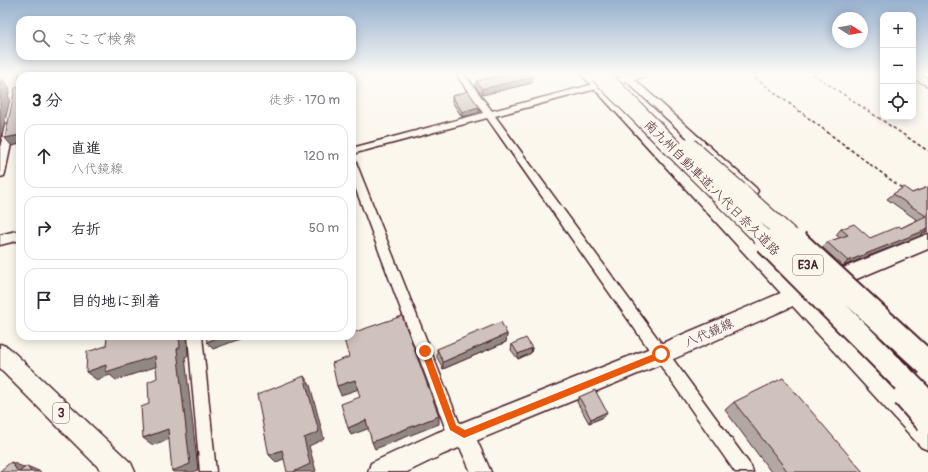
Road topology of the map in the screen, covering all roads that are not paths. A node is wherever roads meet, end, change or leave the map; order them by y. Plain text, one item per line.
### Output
1 (476, 96) edge
2 (547, 96) edge
3 (613, 96) edge
4 (617, 96) edge
5 (638, 96) edge
6 (644, 96) edge
7 (489, 114) junction
8 (12, 116) edge
9 (356, 150) edge
10 (690, 156) junction
11 (0, 172) edge
12 (356, 175) edge
13 (16, 236) edge
14 (0, 240) edge
15 (928, 241) edge
16 (845, 275) junction
17 (795, 296) junction
18 (195, 340) edge
19 (928, 350) edge
20 (0, 354) edge
21 (661, 354) junction
22 (928, 364) edge
23 (928, 383) edge
24 (928, 404) edge
25 (928, 422) edge
26 (464, 434) junction
27 (928, 440) edge
28 (122, 472) edge
29 (208, 472) edge
30 (380, 472) edge
31 (481, 472) edge
32 (745, 472) edge

1 - 7 street
2 - 7 street
3 - 17 street
4 - 10 highway, 南九州自動車道;八代日奈久道路 / E3A, bridge
5 - 10 highway, 南九州自動車道;八代日奈久道路 / E3A
6 - 16 street
7 - 9 street
7 - 21 street
8 - 11 street
10 - 22 highway, bridge
10 - 23 highway, 南九州自動車道;八代日奈久道路 / E3A, bridge
10 - 24 highway, 南九州自動車道;八代日奈久道路 / E3A, bridge
10 - 25 highway, bridge
12 - 26 street
13 - 14 street
15 - 16 main road, 八代鏡線
16 - 17 main road, 八代鏡線
16 - 19 street
17 - 21 main road, 八代鏡線
17 - 27 street
18 - 29 street
20 - 28 highway, 3
21 - 26 main road, 八代鏡線
21 - 32 street
26 - 30 main road, 八代鏡線
26 - 31 street

